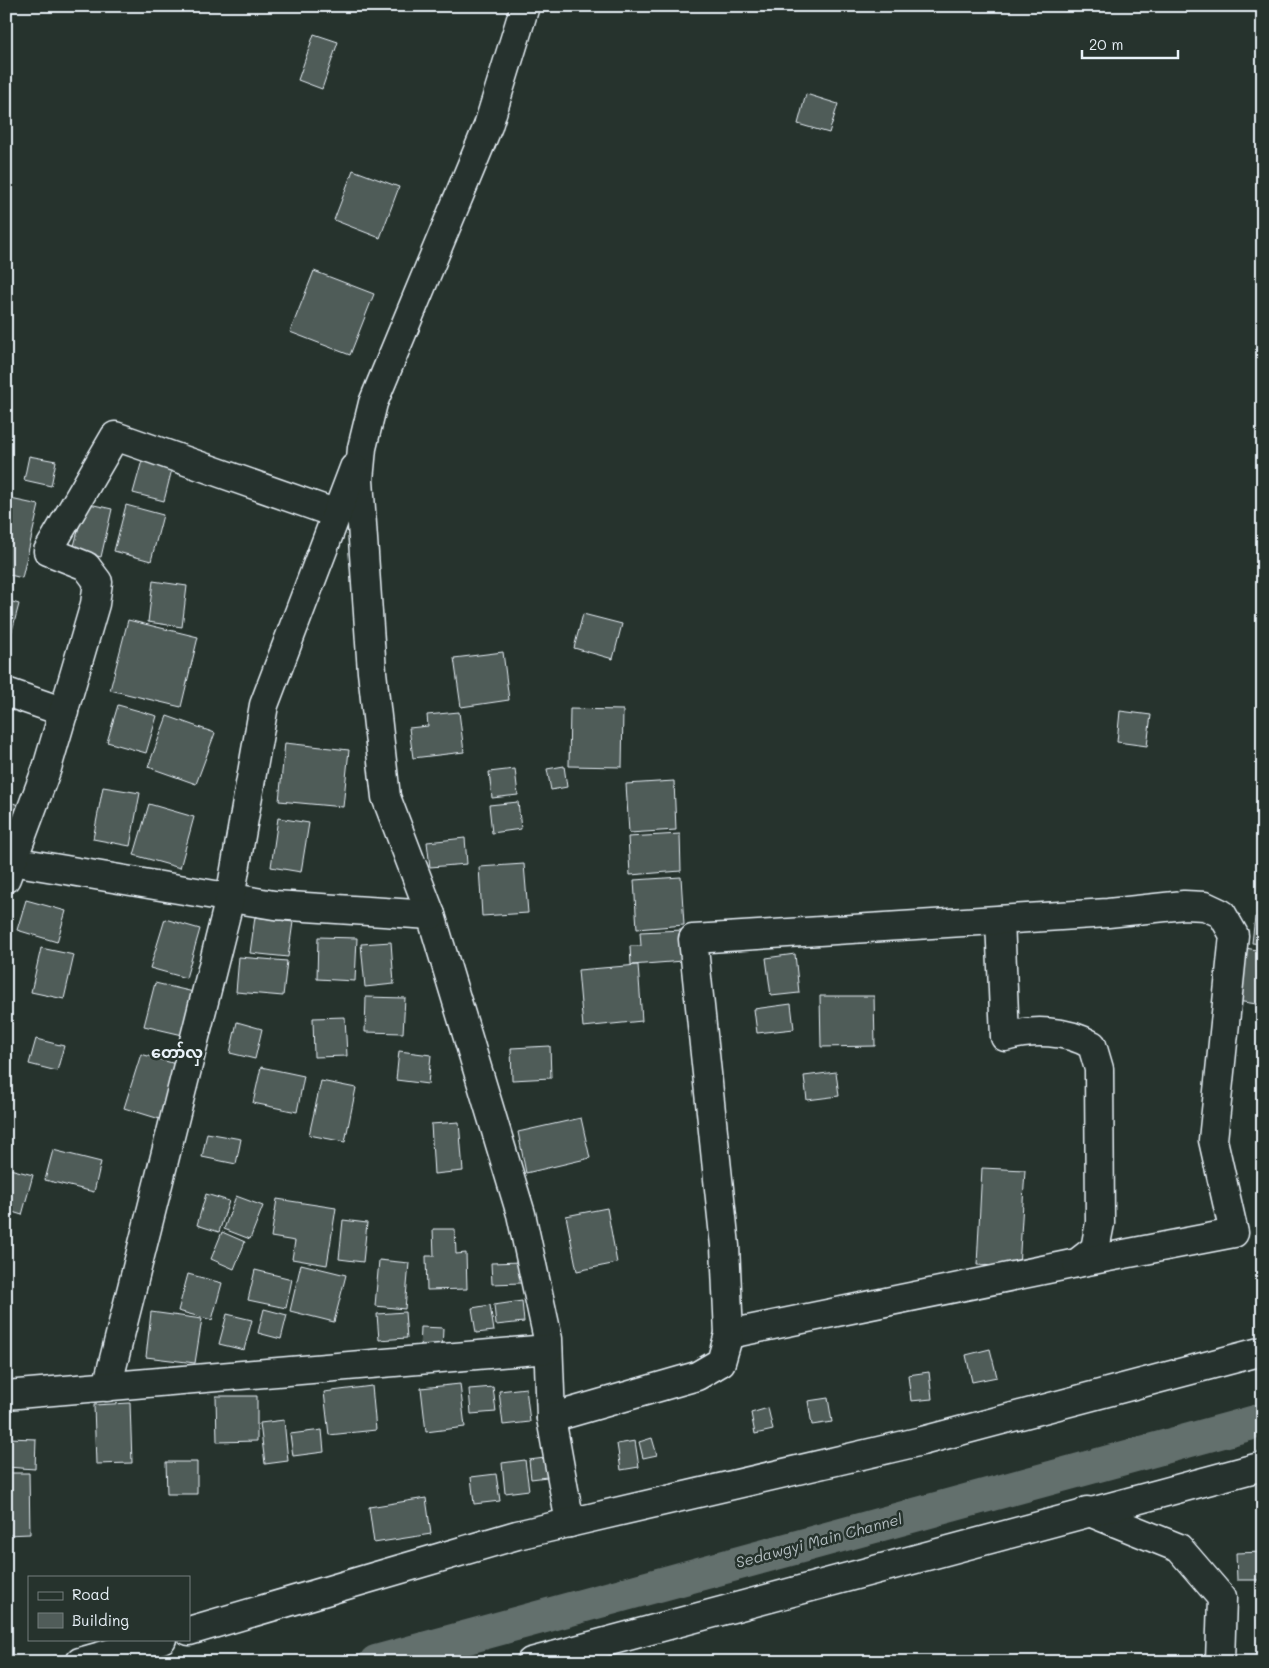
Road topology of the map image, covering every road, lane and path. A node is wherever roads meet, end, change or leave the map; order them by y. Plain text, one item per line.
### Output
1 (525, 6) edge
2 (362, 448) junction
3 (337, 514) junction
4 (6, 692) edge
5 (64, 712) junction
6 (9, 867) edge
7 (230, 898) junction
8 (431, 914) junction
9 (1000, 920) junction
10 (1077, 1263) junction
11 (729, 1334) junction
12 (548, 1349) junction
13 (1263, 1351) edge
14 (107, 1386) junction
15 (6, 1395) edge
16 (551, 1418) junction
17 (1263, 1466) edge
18 (1087, 1511) junction
19 (570, 1522) junction
20 (190, 1631) edge
21 (158, 1640) edge
22 (80, 1662) edge
23 (531, 1662) edge
24 (1220, 1662) edge

1 - 2 street
2 - 3 street
2 - 8 street
3 - 5 street
3 - 7 street
4 - 5 street
5 - 6 street
6 - 7 street
7 - 8 street
7 - 14 street
8 - 12 street
9 - 10 street
9 - 10 street
9 - 11 street
10 - 11 street
11 - 16 street
12 - 14 street
12 - 16 street
13 - 19 street
14 - 15 street
16 - 19 street
17 - 18 street
18 - 23 street
18 - 24 street
19 - 20 street
21 - 22 street

